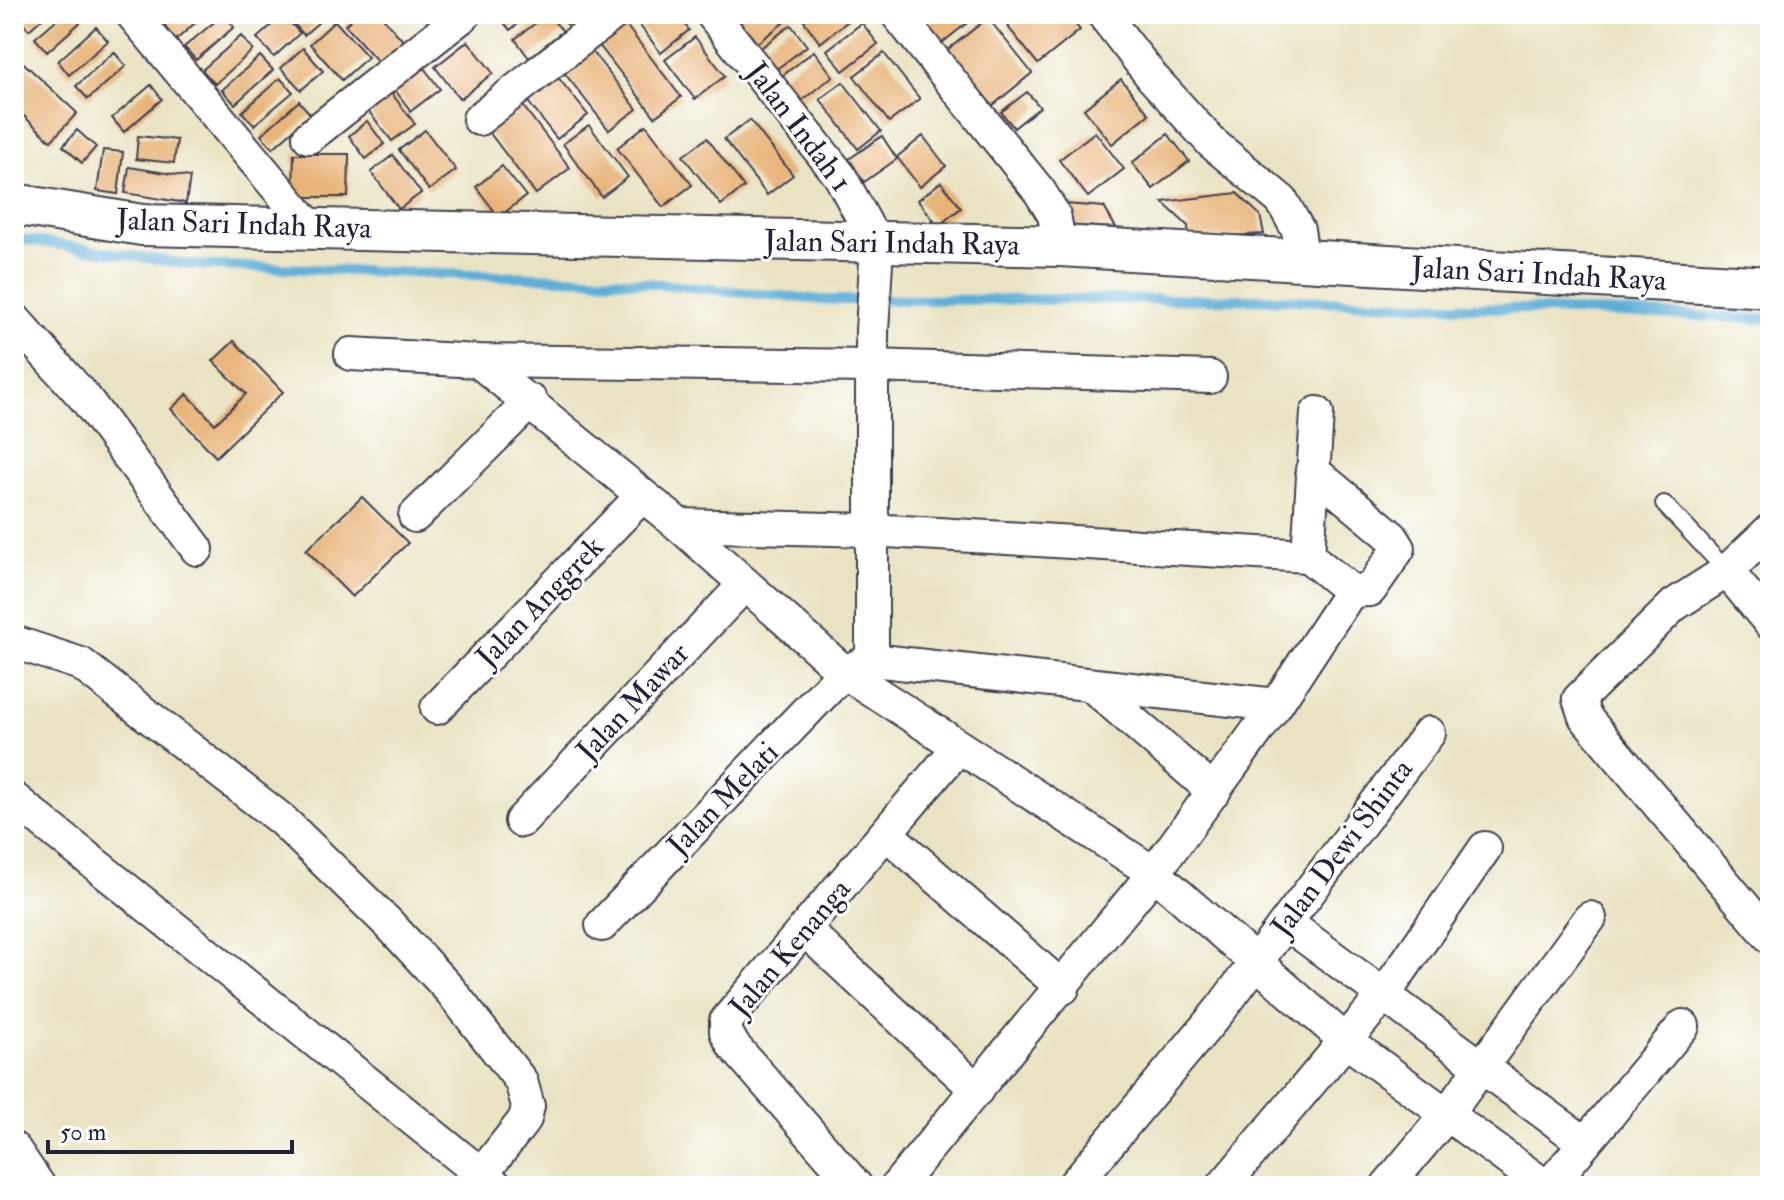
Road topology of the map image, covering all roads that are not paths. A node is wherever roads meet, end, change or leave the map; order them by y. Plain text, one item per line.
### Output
1 (132, 14) edge
2 (465, 14) edge
3 (613, 14) edge
4 (712, 14) edge
5 (897, 14) edge
6 (1103, 14) edge
7 (479, 119) dead end
8 (309, 137) dead end
9 (14, 204) edge
10 (310, 227) junction
11 (1060, 246) junction
12 (877, 255) junction
13 (1303, 262) junction
14 (1770, 287) edge
15 (14, 319) edge
16 (351, 354) dead end
17 (478, 361) junction
18 (872, 366) junction
19 (1210, 377) dead end
20 (531, 401) junction
21 (1317, 413) dead end
22 (1312, 470) junction
23 (642, 496) junction
24 (1664, 504) dead end
25 (415, 516) dead end
26 (679, 525) junction
27 (870, 530) junction
28 (1770, 530) edge
29 (197, 549) dead end
30 (1308, 556) junction
31 (1727, 571) junction
32 (745, 584) junction
33 (1351, 591) junction
34 (1770, 623) edge
35 (14, 642) edge
36 (858, 666) junction
37 (1091, 685) junction
38 (1276, 705) junction
39 (437, 708) dead end
40 (1429, 733) dead end
41 (958, 748) junction
42 (1214, 792) junction
43 (14, 799) edge
44 (521, 821) dead end
45 (887, 834) junction
46 (1485, 848) dead end
47 (1154, 873) junction
48 (1590, 918) dead end
49 (1286, 923) junction
50 (602, 925) dead end
51 (804, 929) junction
52 (1770, 937) edge
53 (1256, 963) junction
54 (1063, 988) junction
55 (1384, 995) junction
56 (1683, 1026) dead end
57 (1346, 1041) junction
58 (1480, 1066) junction
59 (977, 1090) junction
60 (1448, 1113) junction
61 (1585, 1143) junction
62 (14, 1149) edge
63 (489, 1180) edge
64 (39, 1186) edge
65 (856, 1186) edge
66 (897, 1186) edge
67 (1073, 1186) edge
68 (1223, 1186) edge
69 (1387, 1186) edge
70 (1547, 1186) edge

1 - 10 street
2 - 8 street
3 - 7 street
4 - 12 street, Jalan Indah 1
5 - 11 street
6 - 13 street
9 - 10 street, Jalan Sari Indah Raya
10 - 12 street, Jalan Sari Indah Raya
11 - 12 street, Jalan Sari Indah Raya
11 - 13 street, Jalan Sari Indah Raya
12 - 18 street
13 - 14 street, Jalan Sari Indah Raya
15 - 29 street
16 - 17 street
17 - 18 street
17 - 20 street
18 - 19 street
18 - 27 street
20 - 23 street
20 - 25 street
21 - 22 street
22 - 30 street
22 - 33 street
23 - 26 street
23 - 39 street, Jalan Anggrek
24 - 31 lane
26 - 27 street
26 - 32 street
27 - 30 street
27 - 36 street
28 - 31 street
30 - 33 street
31 - 34 street
31 - 52 street
32 - 36 street
32 - 44 street, Jalan Mawar
33 - 38 street
35 - 63 street
36 - 37 street
36 - 41 street
36 - 50 street, Jalan Melati
37 - 38 street
37 - 42 street
38 - 42 street
40 - 49 street, Jalan Dewi Shinta
41 - 45 street, Jalan Kenanga
41 - 47 street
42 - 47 street
43 - 63 street
45 - 51 street, Jalan Kenanga
45 - 54 street
46 - 55 street
47 - 53 street
47 - 54 street
48 - 58 street
49 - 53 street, Jalan Dewi Shinta
49 - 55 street
51 - 59 street
51 - 65 street, Jalan Kenanga
53 - 57 street
53 - 67 street, Jalan Dewi Shinta
54 - 59 street
55 - 57 street
55 - 58 street
56 - 61 street
57 - 60 street
57 - 68 street
58 - 60 street
58 - 61 street
59 - 66 street
60 - 69 street
60 - 70 street
61 - 70 street
62 - 64 street

